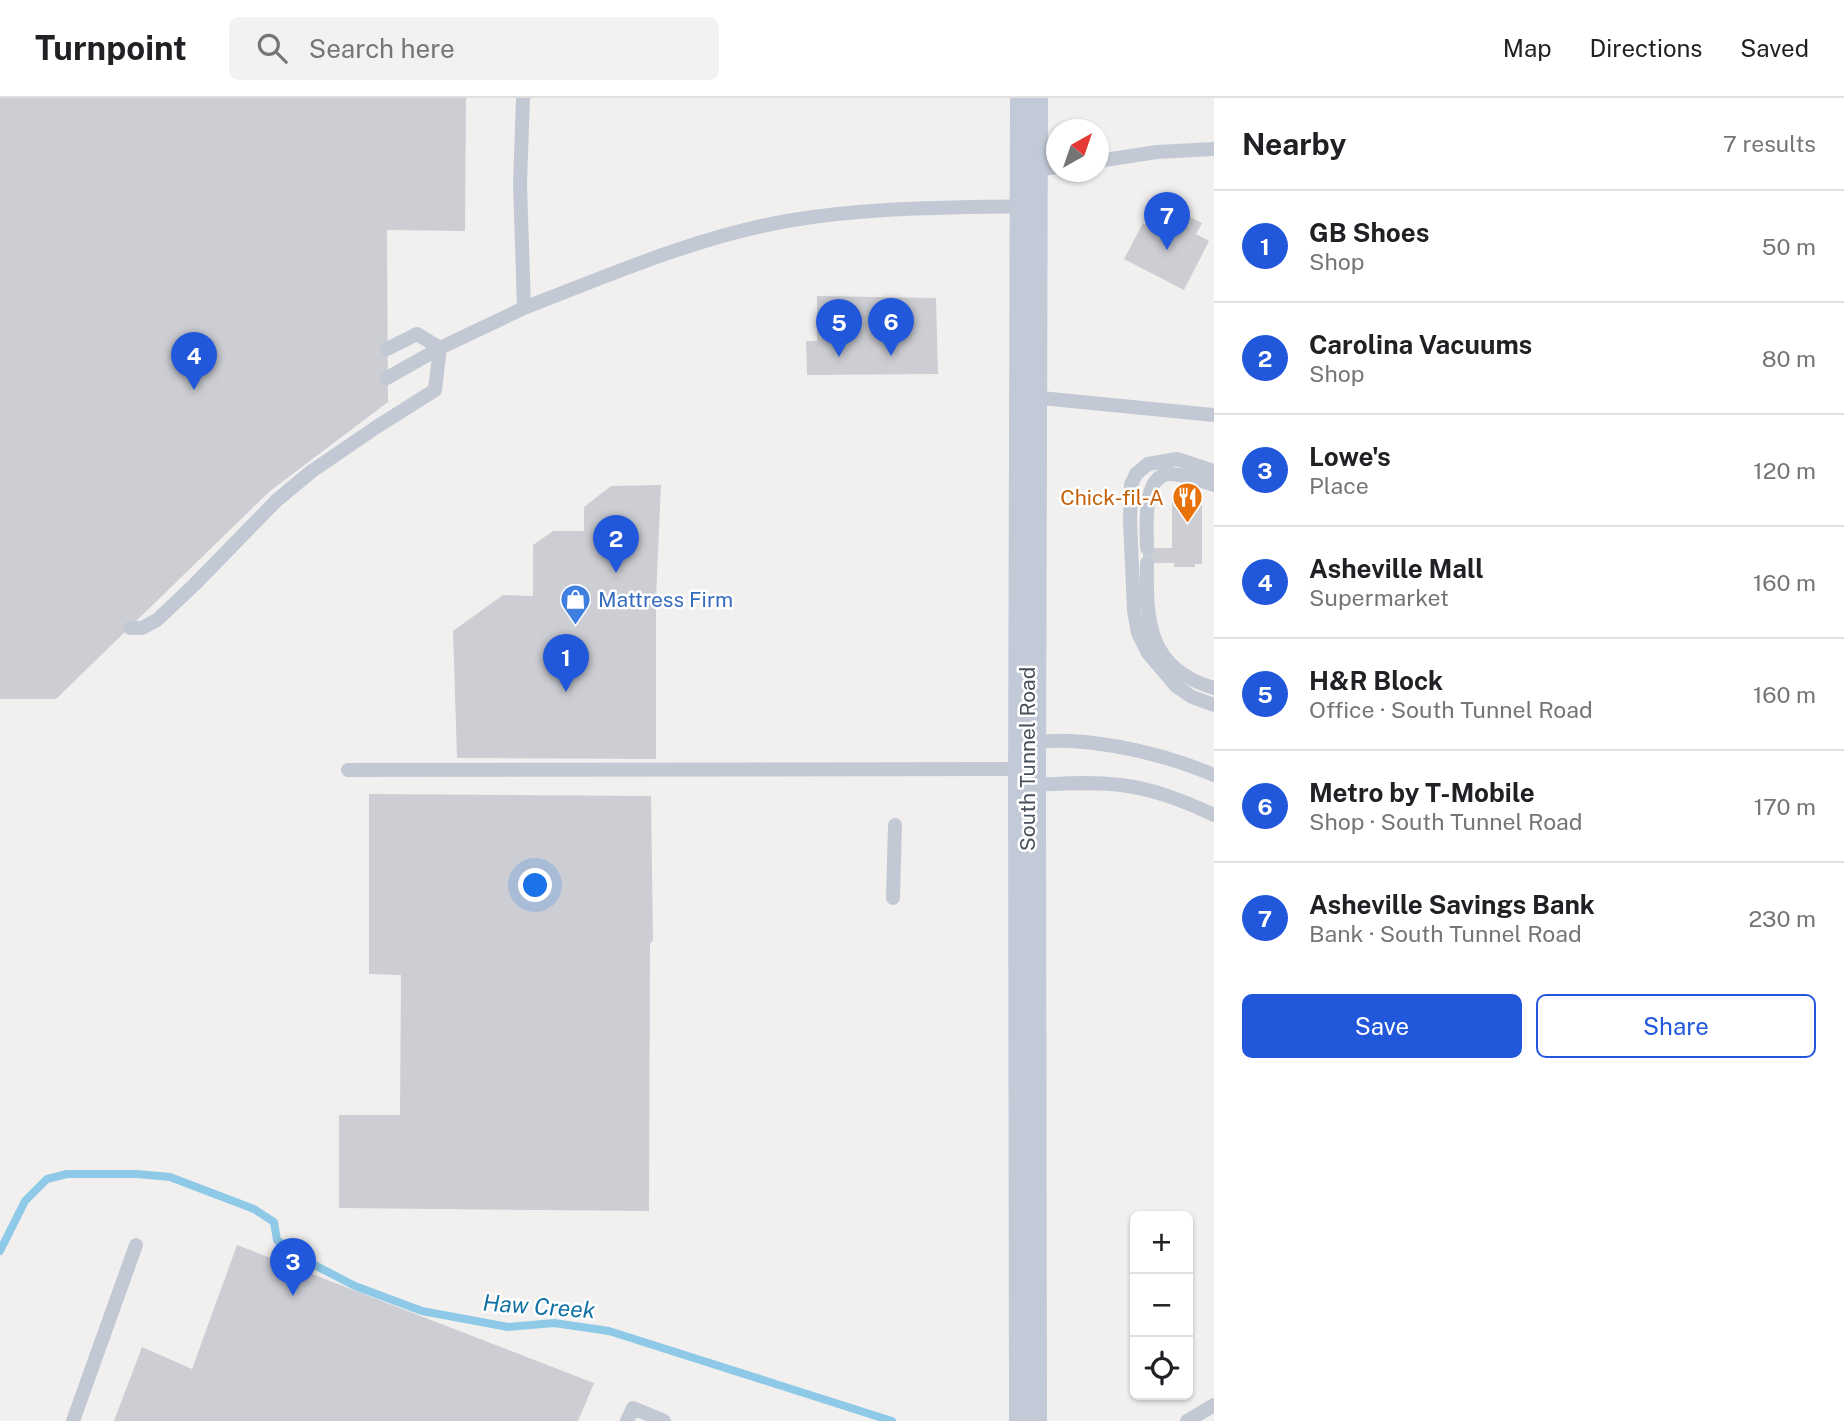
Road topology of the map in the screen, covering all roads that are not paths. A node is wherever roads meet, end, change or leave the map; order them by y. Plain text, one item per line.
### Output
1 (523, 98) edge
2 (1029, 98) edge
3 (1214, 149) edge
4 (1109, 159) edge
5 (1038, 181) edge
6 (524, 308) junction
7 (440, 348) junction
8 (387, 349) dead end
9 (387, 378) dead end
10 (1028, 397) junction
11 (1214, 415) edge
12 (1214, 471) edge
13 (1214, 485) edge
14 (130, 628) dead end
15 (1214, 688) edge
16 (1214, 705) edge
17 (1027, 766) junction
18 (348, 770) dead end
19 (1214, 775) edge
20 (1214, 815) edge
21 (895, 825) dead end
22 (893, 898) dead end
23 (136, 1245) dead end
24 (1214, 1405) edge
25 (73, 1421) edge
26 (627, 1421) edge
27 (664, 1421) edge
28 (1028, 1421) edge
29 (1187, 1421) edge

1 - 6 lane
2 - 5 main road, South Tunnel Road
3 - 4 lane
5 - 6 lane
5 - 10 main road, South Tunnel Road
6 - 7 lane
7 - 8 lane
7 - 9 lane
7 - 14 lane
10 - 11 lane
10 - 17 main road, South Tunnel Road
12 - 16 lane
13 - 15 lane
17 - 18 lane
17 - 19 lane
17 - 20 lane
17 - 28 main road, South Tunnel Road
21 - 22 lane
23 - 25 lane
24 - 29 lane
26 - 27 lane

